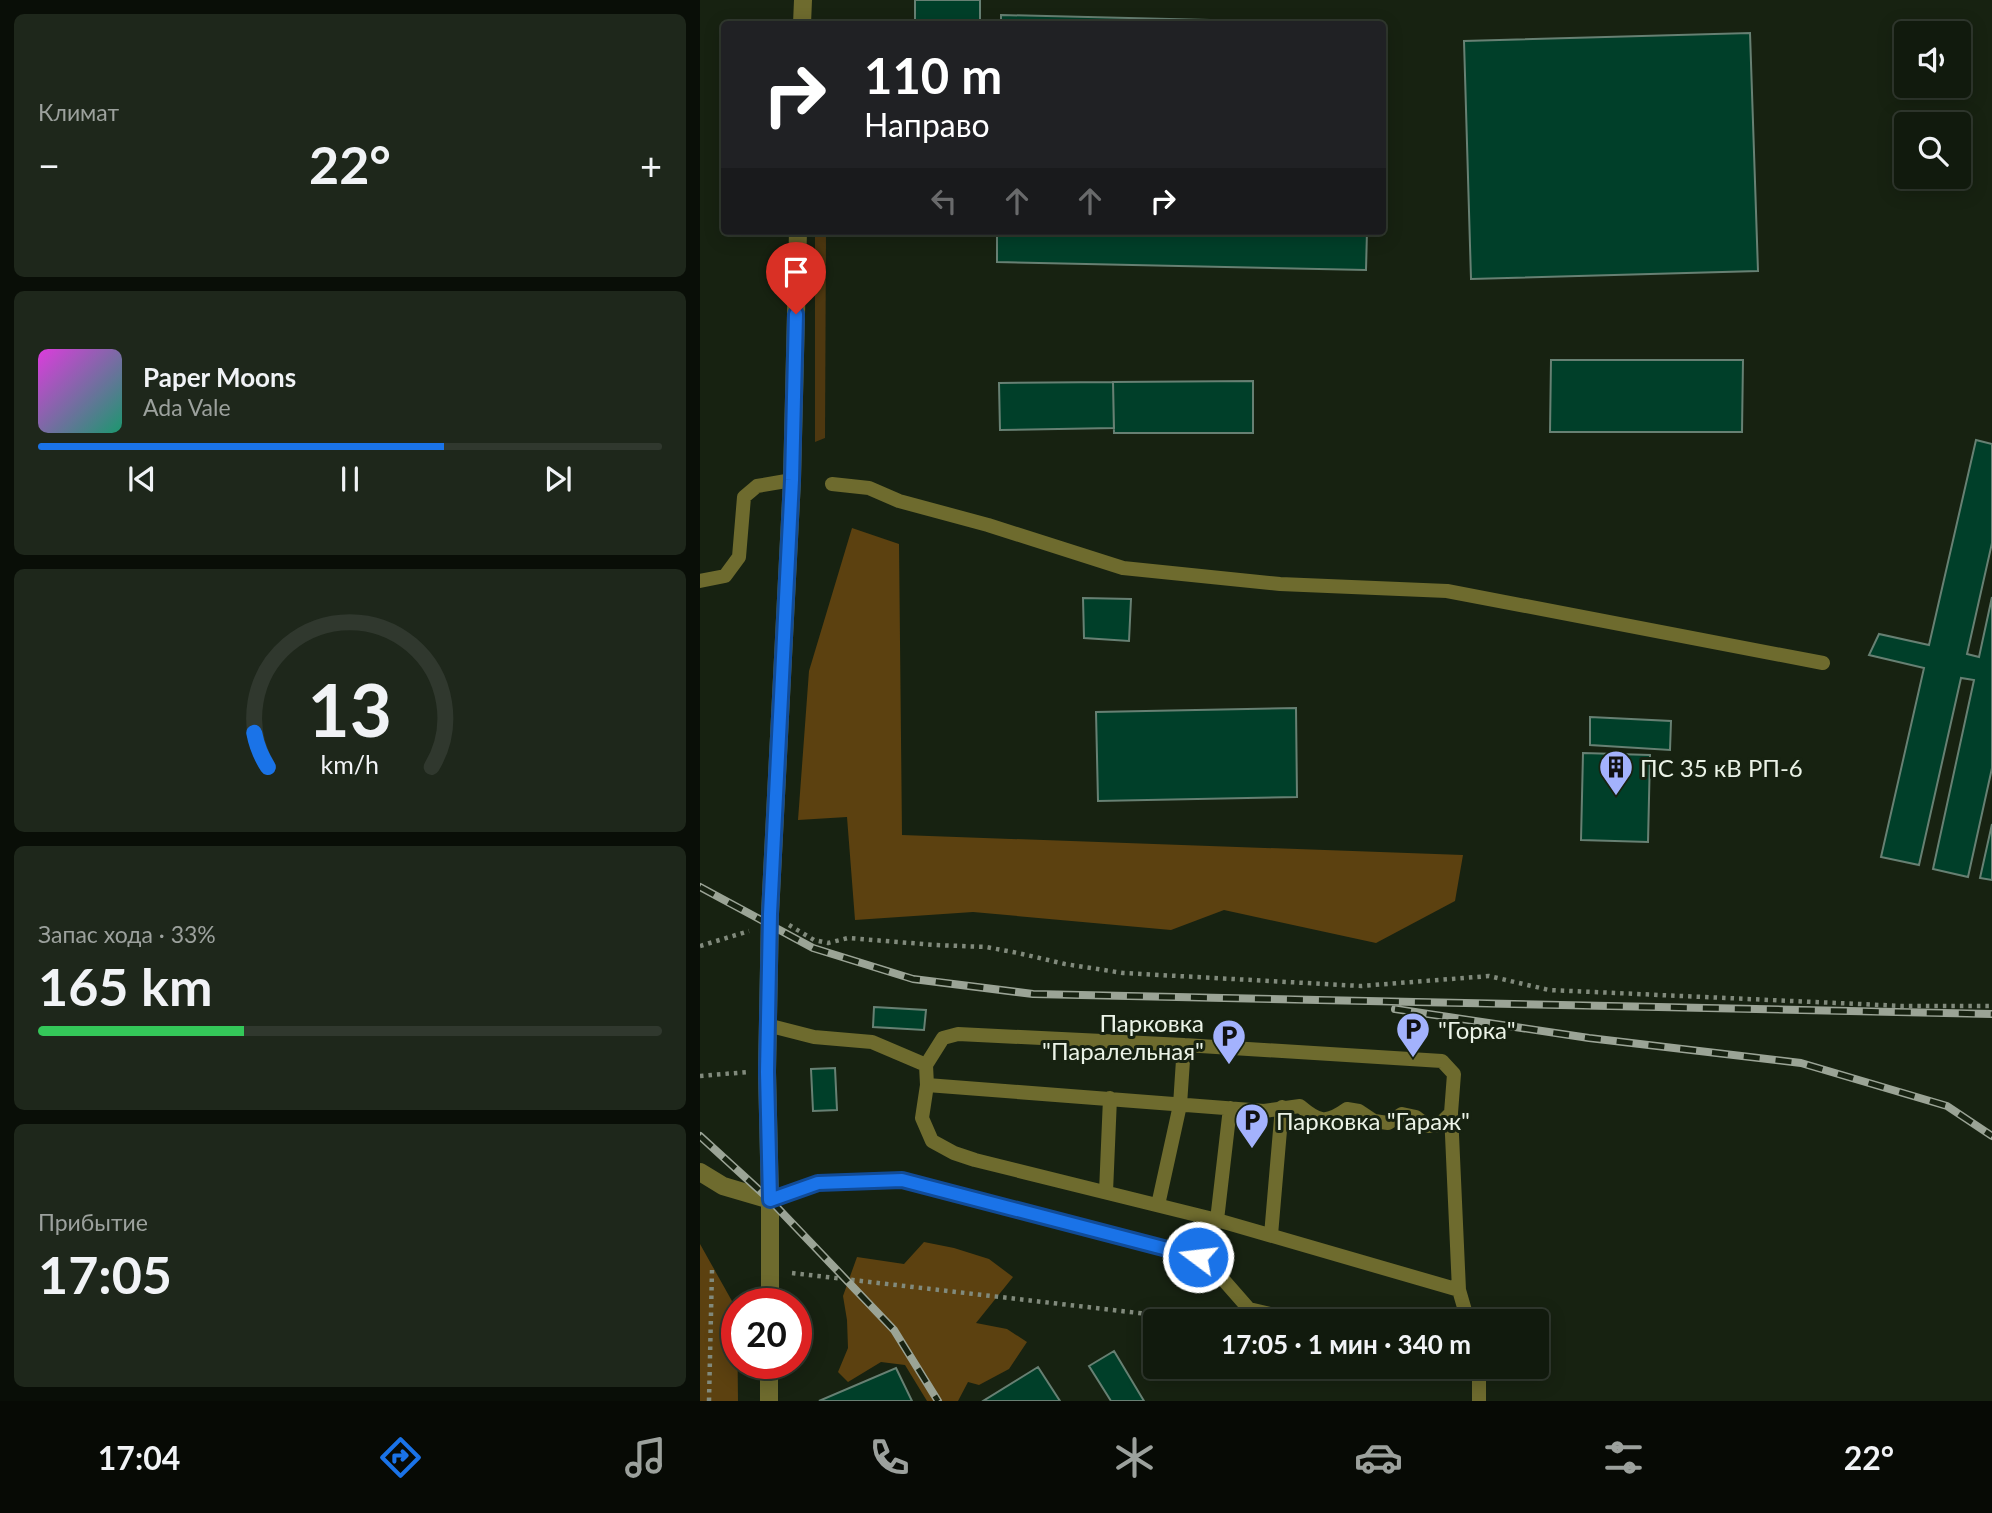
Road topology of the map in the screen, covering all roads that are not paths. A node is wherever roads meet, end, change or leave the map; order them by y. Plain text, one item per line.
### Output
1 (803, 0) edge
2 (802, 21) edge
3 (798, 235) edge
4 (792, 480) junction
5 (832, 484) dead end
6 (700, 581) edge
7 (1823, 663) dead end
8 (768, 1025) junction
9 (1184, 1045) junction
10 (926, 1065) junction
11 (927, 1085) junction
12 (1110, 1098) junction
13 (1180, 1105) junction
14 (1282, 1107) junction
15 (1230, 1108) junction
16 (1451, 1113) junction
17 (700, 1172) edge
18 (1106, 1192) junction
19 (770, 1200) junction
20 (1158, 1205) junction
21 (1217, 1220) junction
22 (1271, 1235) junction
23 (770, 1288) edge
24 (1459, 1290) junction
25 (1248, 1309) edge
26 (1465, 1309) edge
27 (769, 1379) edge
28 (1479, 1379) edge
29 (769, 1401) edge
30 (1479, 1401) edge

1 - 2 street
3 - 4 street
4 - 6 lane
4 - 8 street
5 - 7 lane
8 - 10 lane
8 - 19 street
9 - 10 lane
9 - 13 lane
9 - 16 lane
10 - 11 lane
11 - 12 lane
11 - 18 lane
12 - 13 lane
12 - 18 lane
13 - 15 lane
13 - 20 lane
14 - 15 lane
14 - 16 lane
14 - 22 lane
15 - 21 lane
16 - 24 lane
17 - 19 street
18 - 20 lane
19 - 23 street
19 - 25 lane
20 - 21 lane
21 - 22 lane
22 - 24 lane
24 - 26 lane
27 - 29 street
28 - 30 lane

